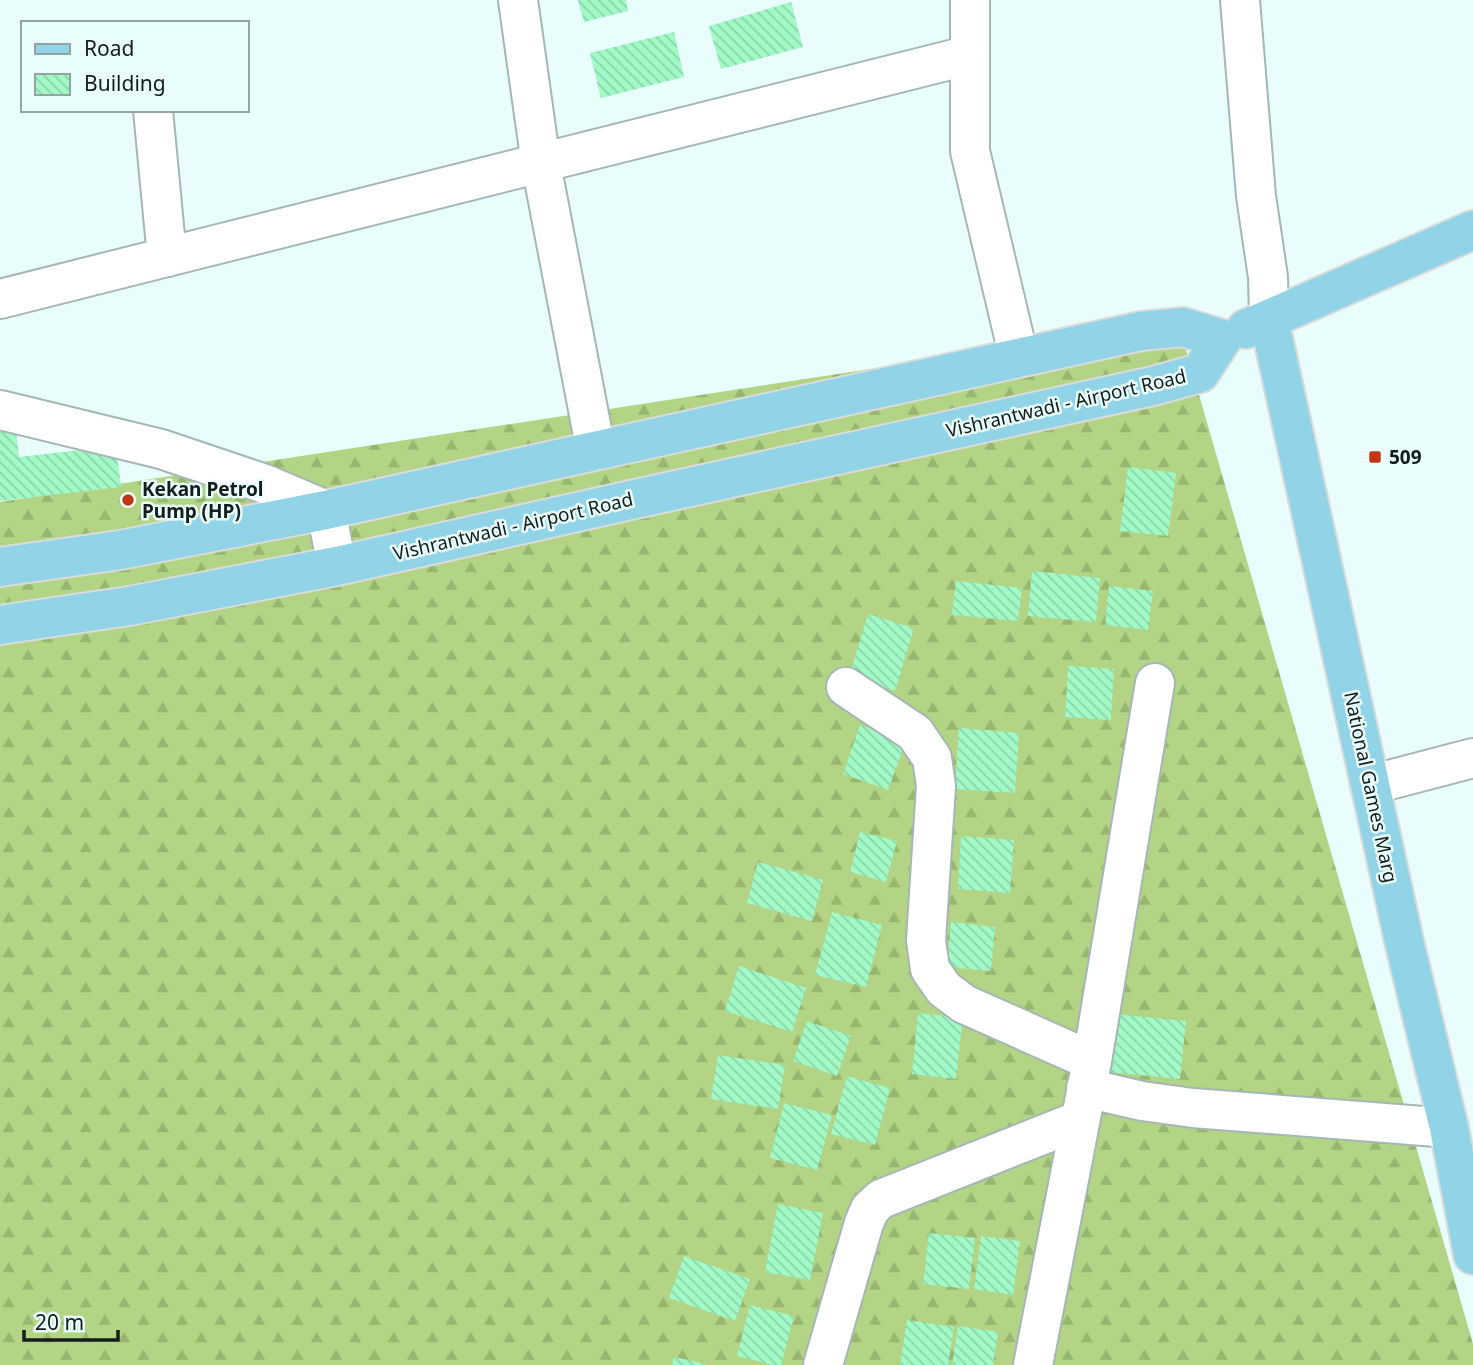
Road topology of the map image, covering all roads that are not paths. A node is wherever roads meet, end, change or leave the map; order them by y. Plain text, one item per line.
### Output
1 (518, 0) edge
2 (970, 0) edge
3 (1240, 0) edge
4 (970, 55) junction
5 (153, 112) edge
6 (541, 164) junction
7 (1473, 230) edge
8 (167, 257) junction
9 (0, 299) edge
10 (1269, 319) junction
11 (1222, 339) junction
12 (1018, 358) junction
13 (0, 410) edge
14 (596, 451) junction
15 (326, 510) junction
16 (337, 566) junction
17 (0, 567) edge
18 (0, 625) edge
19 (1155, 683) dead end
20 (846, 687) dead end
21 (1473, 758) edge
22 (1370, 785) junction
23 (1086, 1090) junction
24 (1449, 1128) junction
25 (1473, 1255) edge
26 (823, 1365) edge
27 (1033, 1365) edge

1 - 6 street
2 - 4 street
3 - 10 street
4 - 6 street
4 - 12 street
5 - 8 street
6 - 8 street
6 - 14 street
7 - 10 main road
8 - 9 street
10 - 11 main road
10 - 22 main road, National Games Marg
11 - 12 main road
11 - 16 main road, Vishrantwadi - Airport Road
12 - 14 main road
13 - 15 street
14 - 15 main road
15 - 16 street
15 - 17 main road
16 - 18 main road, Vishrantwadi - Airport Road
19 - 23 street
20 - 23 street
21 - 22 street
22 - 24 main road, National Games Marg
23 - 24 street
23 - 26 street
23 - 27 street
24 - 25 main road, National Games Marg

